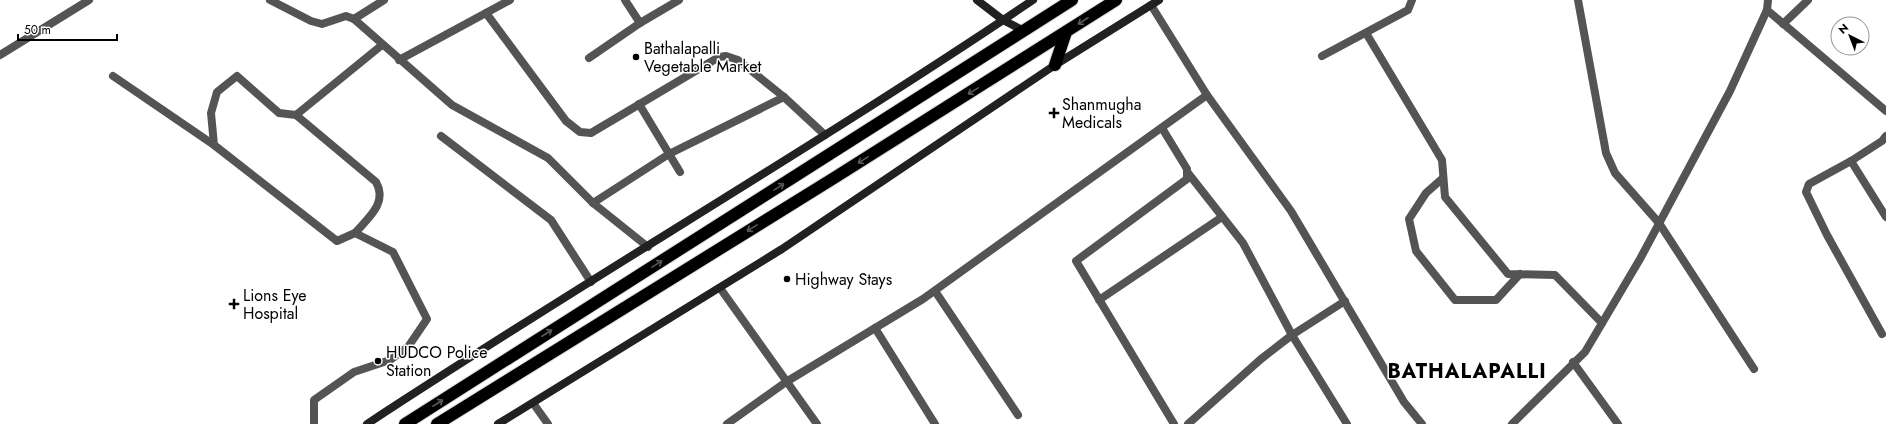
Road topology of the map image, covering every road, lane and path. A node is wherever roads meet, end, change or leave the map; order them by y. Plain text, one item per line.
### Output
1 (89, 0) edge
2 (270, 0) edge
3 (384, 0) edge
4 (510, 0) edge
5 (625, 0) edge
6 (679, 0) edge
7 (977, 0) edge
8 (1033, 0) edge
9 (1072, 0) edge
10 (1116, 0) edge
11 (1159, 0) edge
12 (1412, 0) edge
13 (1578, 0) edge
14 (1768, 0) edge
15 (1808, 0) edge
16 (1151, 5) junction
17 (1768, 10) junction
18 (486, 13) junction
19 (354, 19) junction
20 (1003, 20) junction
21 (640, 23) junction
22 (1783, 24) junction
23 (1024, 31) junction
24 (1066, 32) junction
25 (1366, 34) junction
26 (382, 45) junction
27 (0, 55) edge
28 (1322, 56) dead end
29 (589, 58) dead end
30 (399, 60) junction
31 (1055, 65) junction
32 (113, 76) dead end
33 (1207, 95) junction
34 (784, 97) junction
35 (639, 104) junction
36 (1886, 111) edge
37 (296, 115) junction
38 (1162, 128) junction
39 (825, 135) junction
40 (441, 136) dead end
41 (1886, 136) edge
42 (214, 145) junction
43 (669, 154) junction
44 (1851, 161) junction
45 (680, 172) dead end
46 (1188, 173) junction
47 (1444, 178) junction
48 (593, 203) junction
49 (1886, 216) edge
50 (1222, 217) junction
51 (1659, 223) junction
52 (355, 233) junction
53 (648, 247) junction
54 (1520, 274) junction
55 (591, 282) junction
56 (720, 288) junction
57 (935, 290) junction
58 (1099, 300) junction
59 (1345, 301) junction
60 (1602, 322) junction
61 (876, 328) junction
62 (1882, 334) dead end
63 (1292, 335) junction
64 (1573, 362) junction
65 (1754, 369) dead end
66 (786, 382) junction
67 (533, 403) junction
68 (1018, 415) dead end
69 (314, 424) edge
70 (367, 424) edge
71 (405, 424) edge
72 (437, 424) edge
73 (498, 424) edge
74 (548, 424) edge
75 (727, 424) edge
76 (817, 424) edge
77 (935, 424) edge
78 (1174, 424) edge
79 (1188, 424) edge
80 (1347, 424) edge
81 (1422, 424) edge
82 (1512, 424) edge
83 (1618, 424) edge

1 - 27 street
2 - 19 street
3 - 19 street
4 - 18 street
5 - 21 street
6 - 21 street
7 - 20 street
8 - 20 street
9 - 23 highway
10 -> 24 highway
11 - 16 street
12 - 25 street
13 - 51 street
14 - 17 street
15 - 22 street
16 - 31 street
16 - 33 street
17 - 22 street
17 - 51 street
18 - 30 street
18 - 35 street
19 - 26 street
20 - 23 street
20 - 39 street
21 - 29 street
22 - 36 street
71 -> 23 highway
24 - 31 highway
24 -> 72 highway
25 - 28 street
25 - 47 street
26 - 30 street
26 - 37 street
30 - 48 street
31 - 56 street
32 - 42 street
33 - 38 street
33 - 59 street
34 - 35 street
34 - 39 street
34 - 43 street
35 - 43 street
37 - 42 street
37 - 52 street
38 - 46 street
38 - 57 street
39 - 53 street
40 - 55 street
41 - 44 street
42 - 52 street
43 - 45 street
43 - 48 street
44 - 49 street
44 - 62 street
46 - 50 street
46 - 58 street
47 - 54 street
47 - 54 street
48 - 53 street
50 - 58 street
50 - 63 street
51 - 60 street
51 - 65 street
52 - 69 street
53 - 55 street
54 - 60 street
55 - 70 street
56 - 66 street
56 - 67 street
57 - 61 street
57 - 68 street
58 - 78 street
59 - 63 street
59 - 81 street
60 - 64 street
61 - 66 street
61 - 77 street
63 - 79 street
63 - 80 street
64 - 82 street
64 - 83 street
66 - 75 street
66 - 76 street
67 - 73 street
67 - 74 street

